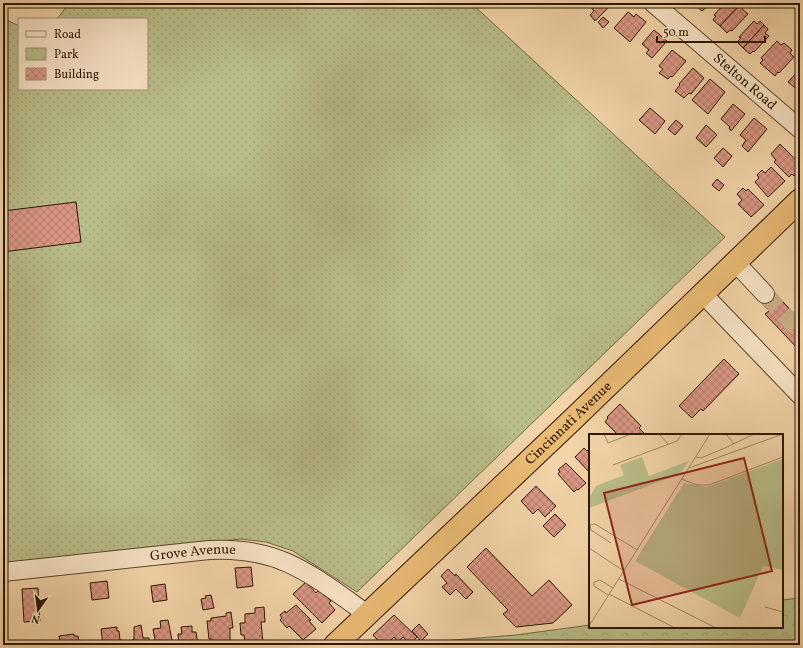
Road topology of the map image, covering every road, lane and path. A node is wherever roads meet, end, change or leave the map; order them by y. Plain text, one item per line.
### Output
1 (653, 3) edge
2 (800, 129) edge
3 (800, 200) edge
4 (735, 262) junction
5 (702, 293) junction
6 (765, 294) tunnel mouth
7 (798, 393) edge
8 (3, 572) edge
9 (367, 614) junction
10 (335, 645) edge

1 - 2 street, Stelton Road
3 - 4 highway, Cincinnati Avenue
4 - 5 highway, Cincinnati Avenue
4 - 6 street
5 - 7 street
5 - 9 highway, Cincinnati Avenue
8 - 9 street, Grove Avenue
9 - 10 highway, Cincinnati Avenue

